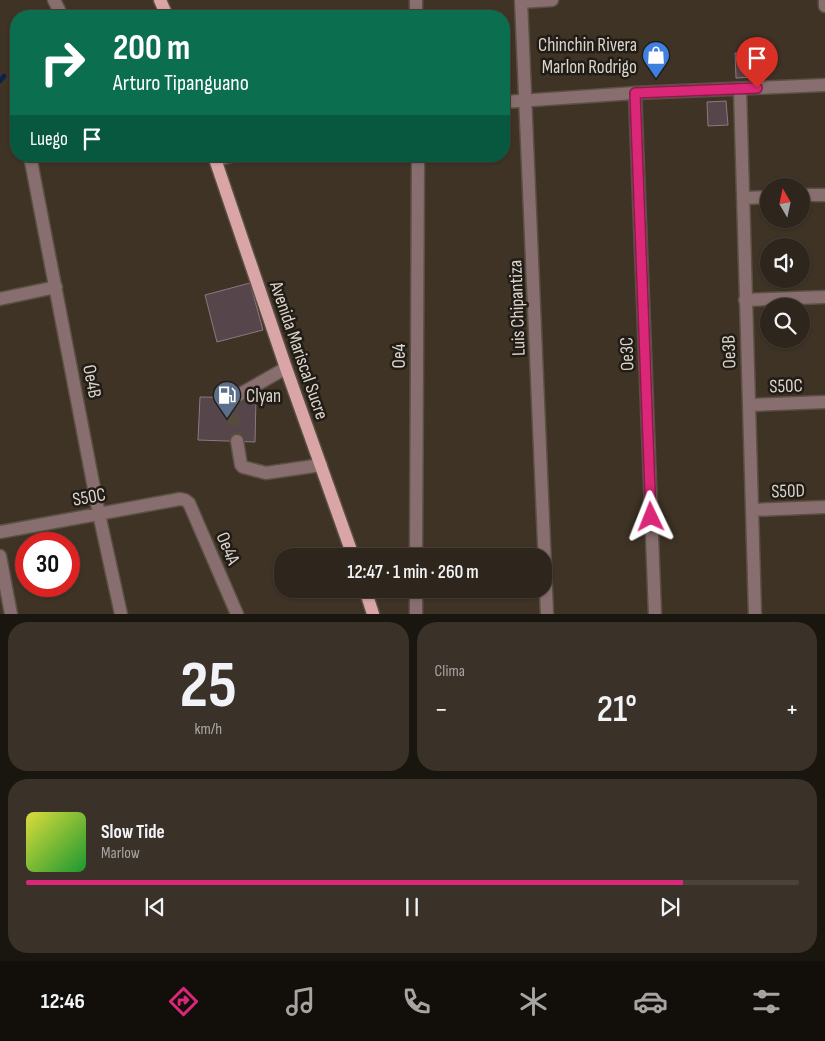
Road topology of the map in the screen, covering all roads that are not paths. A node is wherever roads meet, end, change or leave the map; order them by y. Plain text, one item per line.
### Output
1 (552, 0) edge
2 (825, 0) edge
3 (521, 1) edge
4 (825, 6) edge
5 (825, 85) edge
6 (740, 89) junction
7 (635, 93) junction
8 (526, 100) junction
9 (510, 101) edge
10 (31, 162) edge
11 (216, 162) edge
12 (418, 162) edge
13 (825, 194) edge
14 (810, 195) edge
15 (760, 197) edge
16 (744, 198) junction
17 (56, 287) junction
18 (825, 297) edge
19 (0, 299) edge
20 (745, 300) junction
21 (286, 368) junction
22 (235, 397) dead end
23 (825, 402) edge
24 (749, 405) junction
25 (236, 441) tunnel mouth
26 (321, 465) junction
27 (185, 500) joint
28 (825, 507) edge
29 (753, 510) junction
30 (100, 514) junction
31 (0, 532) edge
32 (350, 548) edge
33 (416, 548) edge
34 (0, 556) edge
35 (367, 598) edge
36 (416, 598) edge
37 (11, 614) edge
38 (121, 614) edge
39 (237, 614) edge
40 (373, 614) edge
41 (416, 614) edge
42 (547, 614) edge
43 (655, 614) edge
44 (756, 614) edge

1 - 3 street
2 - 4 street
3 - 8 street, Luis Chipantiza
5 - 6 street
6 - 7 street
6 - 16 street, Oe3B
7 - 8 street
7 - 43 street, Oe3C
8 - 9 street
8 - 42 street, Luis Chipantiza
10 - 17 street, Oe4B
11 - 21 main road, Avenida Mariscal Sucre
12 - 33 street, Oe4
13 - 14 street
15 - 16 street
16 - 20 street, Oe3B
17 - 19 street
17 - 30 street, Oe4B
18 - 20 street
20 - 24 street, Oe3B
21 - 22 street
21 - 26 main road, Avenida Mariscal Sucre
23 - 24 street, S50C
24 - 29 street, Oe3B
25 - 26 street
26 - 32 main road, Avenida Mariscal Sucre
27 - 30 street, S50C
27 - 39 street, Oe4A
28 - 29 street, S50D
29 - 44 street, Oe3B
30 - 31 street, S50C
30 - 38 street, Oe4B
34 - 37 street
35 - 40 main road
36 - 41 street

